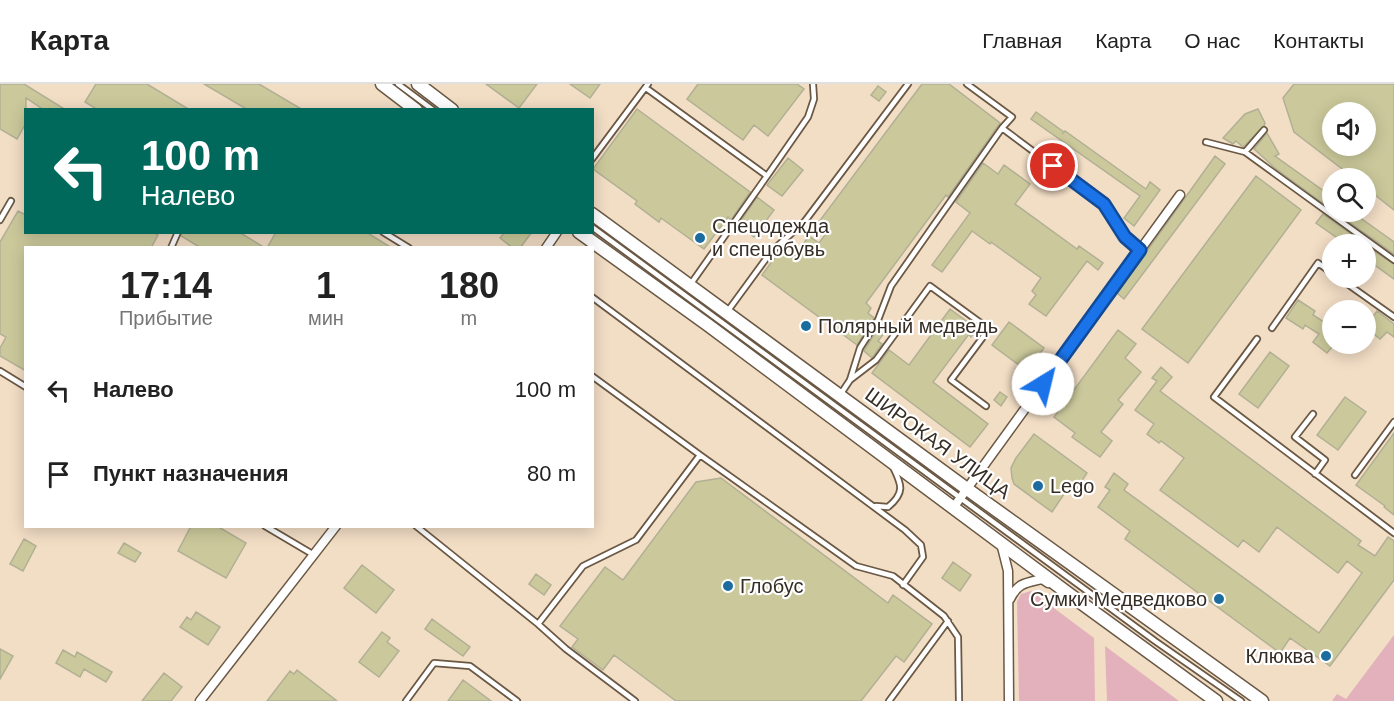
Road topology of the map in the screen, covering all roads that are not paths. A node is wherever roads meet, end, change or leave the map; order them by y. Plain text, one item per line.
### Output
1 (382, 84) edge
2 (398, 84) edge
3 (418, 84) edge
4 (813, 84) edge
5 (908, 84) edge
6 (966, 84) edge
7 (647, 86) edge
8 (413, 108) edge
9 (430, 108) edge
10 (449, 108) edge
11 (1002, 128) junction
12 (1264, 130) dead end
13 (1206, 142) dead end
14 (1245, 152) junction
15 (594, 156) edge
16 (767, 176) junction
17 (1180, 195) dead end
18 (11, 201) dead end
19 (594, 215) edge
20 (0, 220) edge
21 (594, 228) edge
22 (386, 234) edge
23 (582, 234) edge
24 (406, 246) edge
25 (1140, 250) junction
26 (1394, 260) edge
27 (1322, 266) edge
28 (690, 285) junction
29 (1352, 288) edge
30 (594, 298) edge
31 (727, 312) junction
32 (1394, 317) edge
33 (1272, 328) dead end
34 (1257, 339) dead end
35 (0, 371) edge
36 (594, 377) edge
37 (850, 380) junction
38 (24, 386) edge
39 (839, 395) junction
40 (986, 406) dead end
41 (1313, 414) dead end
42 (1394, 422) edge
43 (700, 455) junction
44 (888, 460) junction
45 (1315, 474) junction
46 (1355, 475) dead end
47 (960, 498) junction
48 (874, 506) junction
49 (268, 528) edge
50 (334, 528) edge
51 (418, 528) edge
52 (428, 528) edge
53 (424, 533) junction
54 (1394, 533) edge
55 (1001, 543) junction
56 (314, 555) junction
57 (903, 585) junction
58 (1069, 594) junction
59 (1008, 602) junction
60 (948, 621) junction
61 (538, 624) junction
62 (200, 701) edge
63 (406, 701) edge
64 (516, 701) edge
65 (635, 701) edge
66 (890, 701) edge
67 (960, 701) edge
68 (1009, 701) edge
69 (1216, 701) edge
70 (1241, 701) edge
71 (1262, 701) edge

1 - 8 main road
2 - 9 lane
3 - 10 main road
4 - 16 lane
5 - 31 lane
6 - 11 lane
7 - 15 lane
7 - 16 lane
11 - 25 lane
11 - 37 lane
12 - 14 lane
13 - 14 lane
14 - 26 lane
16 - 28 lane
17 - 25 street
18 - 20 lane
19 - 28 main road, ШИРОКАЯ УЛИЦА
21 - 47 lane, ШИРОКАЯ УЛИЦА
22 - 24 lane
23 - 44 main road, ШИРОКАЯ УЛИЦА
25 - 47 street
27 - 33 lane
28 - 31 main road, ШИРОКАЯ УЛИЦА
29 - 32 lane
30 - 48 lane
31 - 39 main road, ШИРОКАЯ УЛИЦА
34 - 45 lane
35 - 38 lane
36 - 43 lane
37 - 39 lane
37 - 40 lane
39 - 47 main road, ШИРОКАЯ УЛИЦА
41 - 45 lane
42 - 46 lane
43 - 57 lane
43 - 61 lane
44 - 47 main road, ШИРОКАЯ УЛИЦА
44 - 48 lane
45 - 54 lane
47 - 55 main road, ШИРОКАЯ УЛИЦА
47 - 70 lane, ШИРОКАЯ УЛИЦА
47 - 71 main road, ШИРОКАЯ УЛИЦА
48 - 57 lane
49 - 56 lane
50 - 56 street
51 - 53 lane
52 - 53 lane
53 - 61 lane
55 - 58 main road, ШИРОКАЯ УЛИЦА
55 - 59 street
56 - 62 street
57 - 60 lane
58 - 59 street
58 - 69 main road, ШИРОКАЯ УЛИЦА
59 - 68 street
60 - 66 lane
60 - 67 lane
61 - 65 lane
63 - 64 lane

